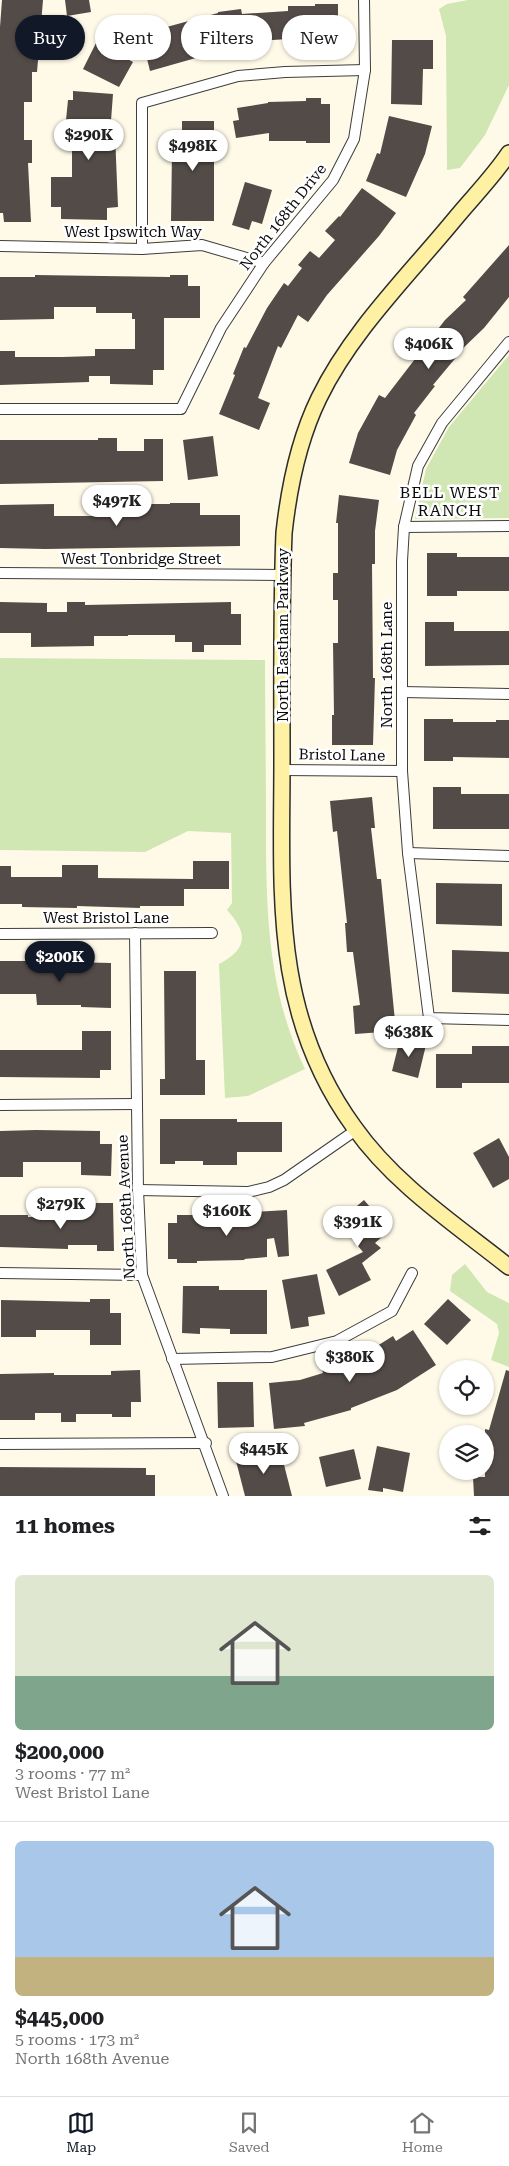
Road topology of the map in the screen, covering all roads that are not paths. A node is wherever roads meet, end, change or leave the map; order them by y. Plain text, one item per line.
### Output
1 (364, 0) edge
2 (365, 70) junction
3 (509, 153) edge
4 (0, 246) edge
5 (142, 249) junction
6 (264, 263) junction
7 (509, 342) edge
8 (0, 409) edge
9 (509, 526) edge
10 (404, 527) junction
11 (0, 573) edge
12 (282, 575) junction
13 (402, 692) junction
14 (509, 694) edge
15 (282, 770) junction
16 (402, 771) junction
17 (408, 853) junction
18 (509, 856) edge
19 (135, 933) junction
20 (212, 933) dead end
21 (0, 934) edge
22 (509, 1020) edge
23 (137, 1104) junction
24 (0, 1105) edge
25 (356, 1130) junction
26 (138, 1190) junction
27 (509, 1267) edge
28 (412, 1273) dead end
29 (0, 1274) edge
30 (142, 1276) junction
31 (172, 1359) junction
32 (206, 1443) junction
33 (0, 1444) edge
34 (223, 1496) edge

1 - 2 street, North 168th Drive
2 - 5 street
2 - 6 street, North 168th Drive
3 - 12 street, North Eastham Parkway
4 - 5 street, West Ipswitch Way
5 - 6 street, West Ipswitch Way
6 - 8 street, North 168th Drive
7 - 10 street, North 168th Lane
9 - 10 street
10 - 13 street, North 168th Lane
11 - 12 street, West Tonbridge Street
12 - 15 street, North Eastham Parkway
13 - 14 street
13 - 16 street, North 168th Lane
15 - 16 street, Bristol Lane
15 - 25 street, North Eastham Parkway
16 - 17 street, North 168th Lane
17 - 18 street
17 - 22 street, North 168th Lane
19 - 20 street, West Bristol Lane
19 - 21 street, West Bristol Lane
19 - 23 street, North 168th Avenue
23 - 24 street
23 - 26 street, North 168th Avenue
25 - 26 street
25 - 27 street, North Eastham Parkway
26 - 30 street, North 168th Avenue
28 - 31 street
29 - 30 street
30 - 31 street, North 168th Avenue
31 - 32 street, North 168th Avenue
32 - 33 street
32 - 34 street, North 168th Avenue

